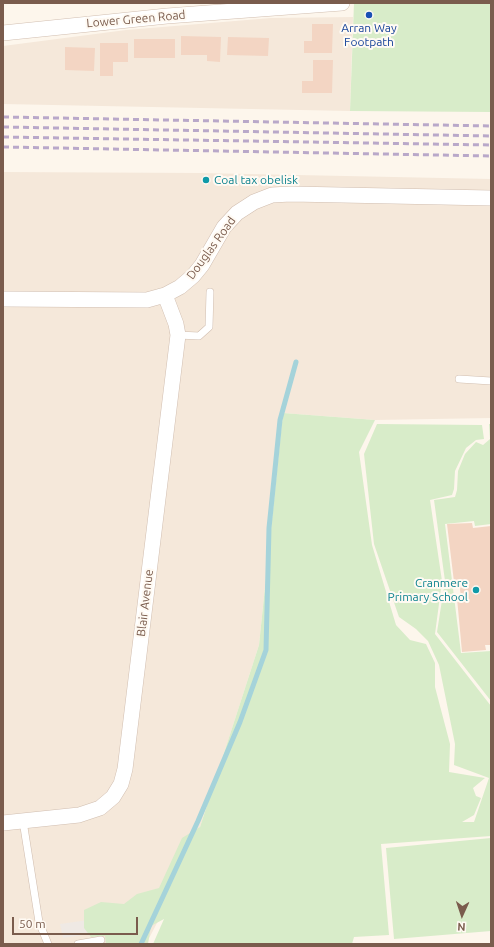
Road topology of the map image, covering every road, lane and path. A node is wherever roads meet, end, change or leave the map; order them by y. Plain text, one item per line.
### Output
1 (342, 3) edge
2 (3, 33) edge
3 (491, 198) edge
4 (210, 292) dead end
5 (165, 295) junction
6 (3, 298) edge
7 (178, 335) junction
8 (459, 379) dead end
9 (491, 380) edge
10 (24, 821) junction
11 (3, 823) edge
12 (101, 940) dead end
13 (48, 944) edge
14 (78, 944) edge

1 - 2 street, Lower Green Road
3 - 5 street, Douglas Road
4 - 7 lane
5 - 6 street, Douglas Road
5 - 7 street, Blair Avenue
7 - 10 street, Blair Avenue
8 - 9 lane
10 - 11 street, Blair Avenue
10 - 13 lane
12 - 14 lane

